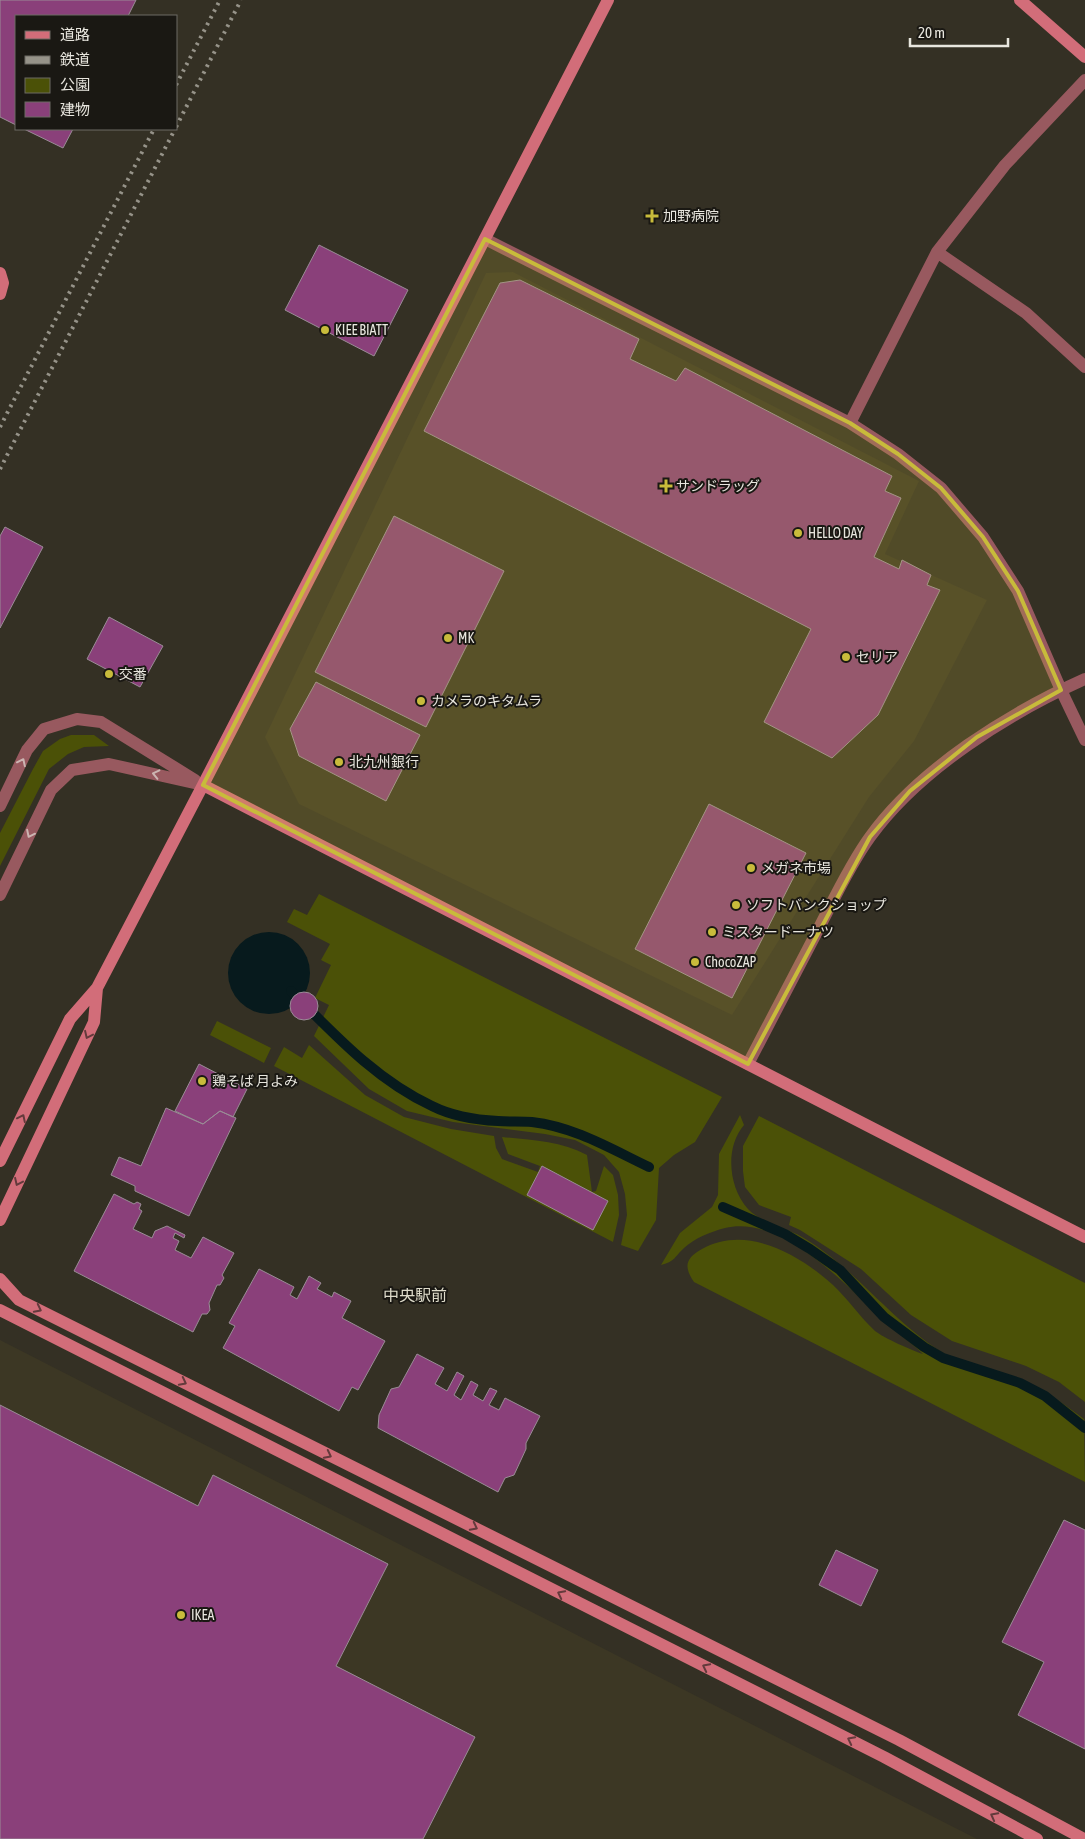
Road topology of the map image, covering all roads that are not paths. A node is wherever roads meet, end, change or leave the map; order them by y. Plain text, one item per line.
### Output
1 (608, 0) edge
2 (1020, 0) edge
3 (1085, 57) edge
4 (1085, 80) edge
5 (485, 239) junction
6 (937, 252) junction
7 (0, 273) edge
8 (0, 294) edge
9 (1085, 367) edge
10 (850, 423) junction
11 (1085, 679) edge
12 (1060, 690) junction
13 (1085, 740) edge
14 (203, 785) junction
15 (0, 806) edge
16 (0, 894) edge
17 (97, 988) junction
18 (748, 1064) junction
19 (0, 1161) edge
20 (0, 1220) edge
21 (1085, 1237) edge
22 (0, 1279) edge
23 (0, 1310) edge
24 (1038, 1839) edge
25 (1084, 1839) edge

1 - 5 street
2 - 3 street
4 - 6 street
5 - 10 street
5 - 14 street
6 - 9 street
6 - 10 street
7 - 8 street
10 - 12 street
11 - 12 street
12 - 13 street
12 - 18 street
15 -> 14 street
14 -> 16 street
14 - 17 street
14 - 18 street
19 -> 17 street
17 -> 20 street
18 - 21 street
22 -> 25 street
24 -> 23 street

